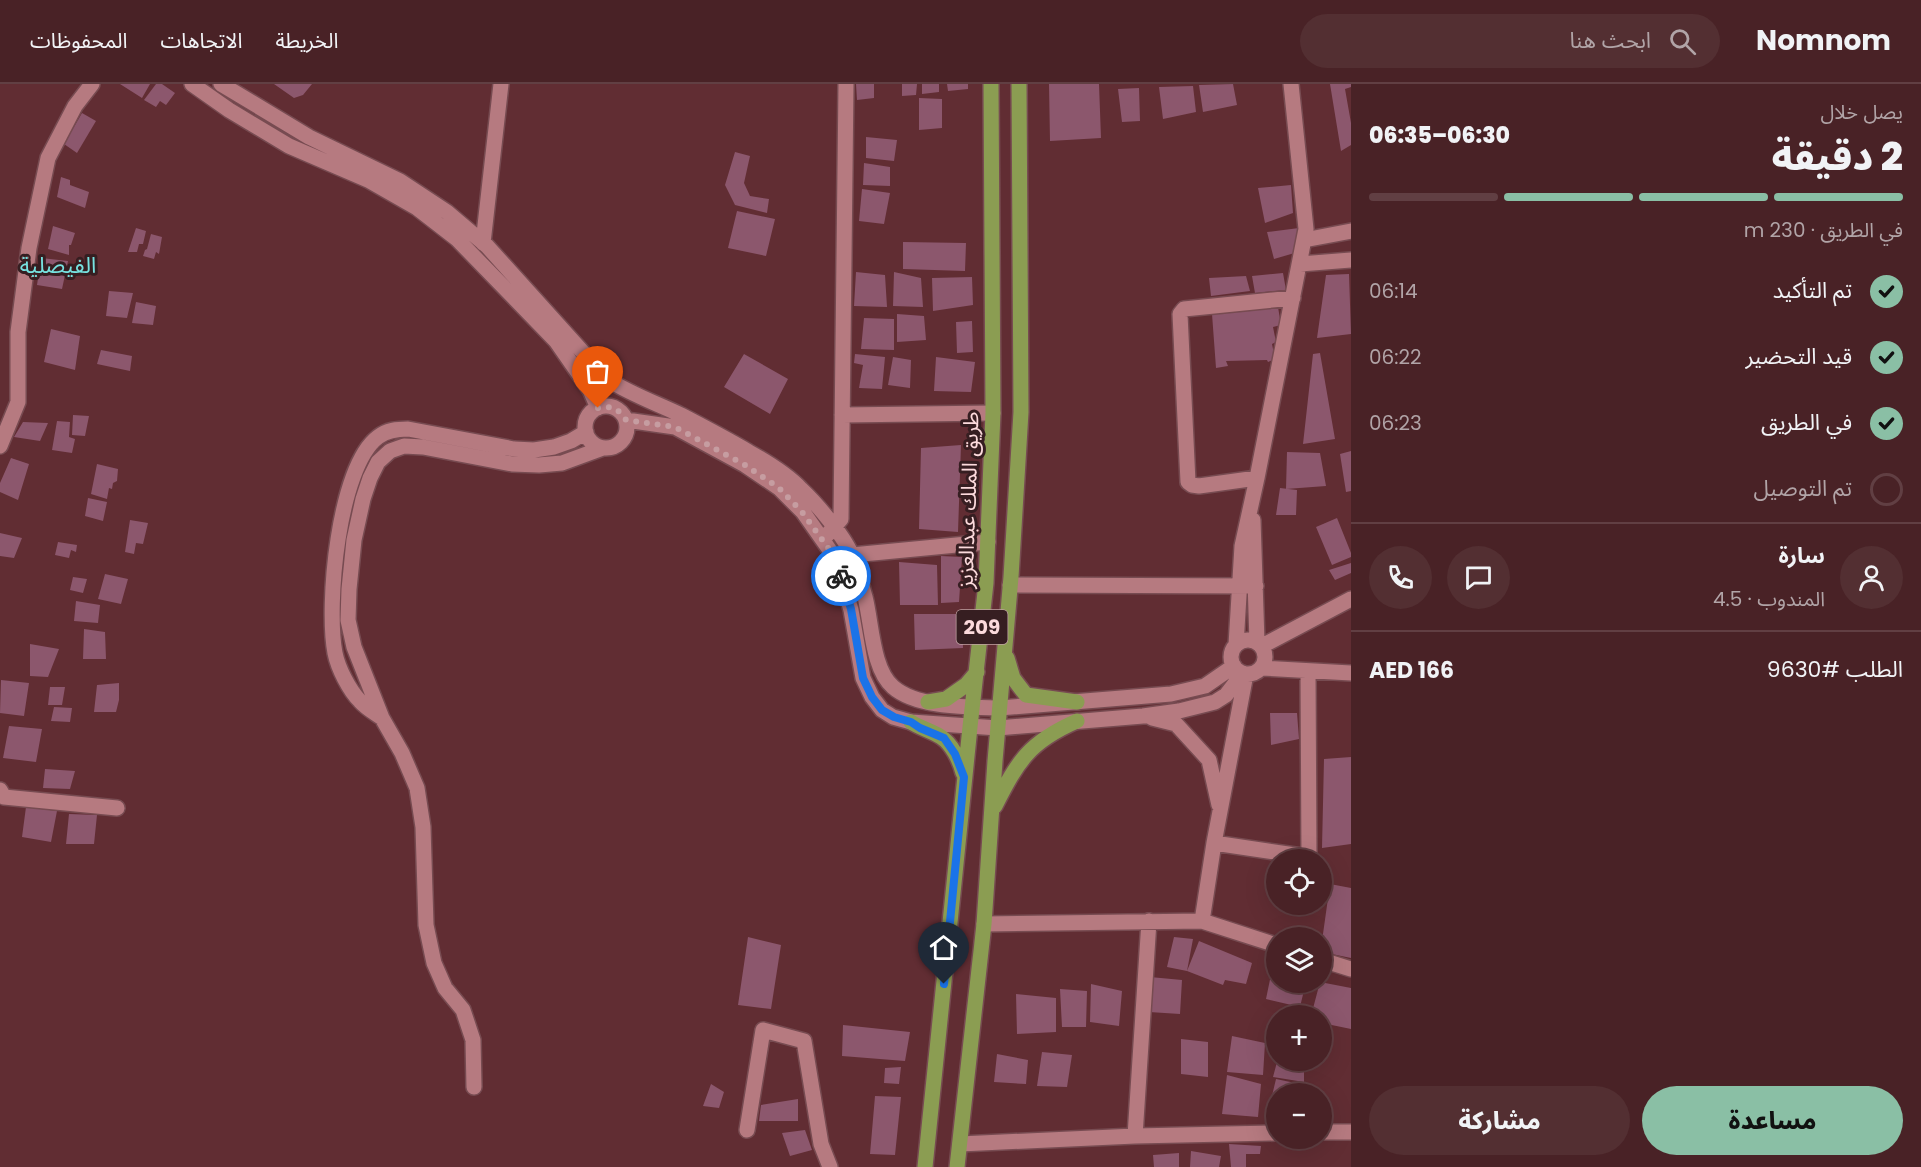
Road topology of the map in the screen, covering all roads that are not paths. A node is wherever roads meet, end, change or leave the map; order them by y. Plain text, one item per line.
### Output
1 (92, 84) edge
2 (192, 84) edge
3 (221, 84) edge
4 (501, 84) edge
5 (846, 84) edge
6 (990, 84) edge
7 (1018, 84) edge
8 (1291, 84) edge
9 (1351, 231) edge
10 (1304, 240) junction
11 (483, 243) junction
12 (1351, 260) edge
13 (1300, 264) junction
14 (1293, 298) junction
15 (598, 408) junction
16 (993, 413) junction
17 (622, 415) junction
18 (679, 415) junction
19 (842, 415) junction
20 (5, 418) edge
21 (586, 432) junction
22 (0, 446) edge
23 (603, 448) junction
24 (1257, 478) junction
25 (1252, 505) junction
26 (834, 528) junction
27 (822, 540) junction
28 (988, 542) junction
29 (852, 555) junction
30 (1010, 585) junction
31 (1240, 586) junction
32 (1256, 586) junction
33 (1351, 599) edge
34 (1259, 644) junction
35 (1236, 645) junction
36 (1005, 649) junction
37 (1262, 668) junction
38 (1241, 671) junction
39 (1308, 671) junction
40 (977, 672) junction
41 (1351, 673) edge
42 (928, 702) junction
43 (1077, 702) junction
44 (972, 707) junction
45 (999, 708) junction
46 (1143, 716) junction
47 (382, 718) junction
48 (911, 722) junction
49 (1077, 722) junction
50 (970, 727) junction
51 (998, 728) junction
52 (964, 777) junction
53 (0, 790) edge
54 (117, 808) dead end
55 (991, 814) junction
56 (1221, 814) junction
57 (1214, 843) junction
58 (1149, 921) junction
59 (1202, 921) junction
60 (984, 924) junction
61 (1266, 942) edge
62 (1332, 963) edge
63 (1351, 969) edge
64 (474, 1087) dead end
65 (747, 1130) dead end
66 (1332, 1132) edge
67 (1351, 1132) edge
68 (1266, 1133) edge
69 (1135, 1136) junction
70 (960, 1144) junction
71 (830, 1167) edge
72 (925, 1167) edge
73 (957, 1167) edge

1 - 20 street
2 - 15 street
3 - 11 street
4 - 11 street
5 - 19 street
6 - 16 main road, طريق الملك عبدالعزيز / 209
7 - 30 main road, 209
8 - 10 street
9 - 10 street
10 - 13 street
11 - 18 street
12 - 13 street
13 - 14 street
14 - 24 street
14 - 24 street
15 - 17 street
15 - 21 street
16 - 19 street
16 - 28 main road, طريق الملك عبدالعزيز / 209
17 - 18 street
17 - 23 street
17 - 27 street
18 - 26 street
19 - 26 street
20 - 22 street
21 - 23 street
21 - 47 street
23 - 47 street
24 - 25 street
25 - 31 street
25 - 32 street
26 - 27 street
26 - 29 street
27 - 48 street
28 - 29 street
28 - 40 main road, طريق الملك عبدالعزيز / 209
29 - 42 street
30 - 31 street
30 - 36 main road, 209
31 - 32 street
31 - 35 street
32 - 34 street
33 - 34 street
34 - 35 street
34 - 37 street
35 - 38 street
36 - 43 main road
36 - 45 main road, 209
37 - 38 street
37 - 39 street
38 - 43 street
38 - 46 street
38 - 56 street
39 - 41 street
39 - 57 street
40 - 42 main road
40 - 44 main road, طريق الملك عبدالعزيز / 209
42 - 44 street
43 - 45 street
44 - 45 street
44 - 50 main road, طريق الملك عبدالعزيز / 209
45 - 51 main road, 209
46 - 49 street
46 - 56 street
47 - 64 street
48 - 50 street
48 - 52 main road
49 - 51 street
49 - 55 main road
50 - 51 street
50 - 52 main road, طريق الملك عبدالعزيز / 209
51 - 55 main road, 209
52 - 72 main road, طريق الملك عبدالعزيز / 209
53 - 54 street
55 - 60 main road, 209
56 - 57 street
57 - 59 street
58 - 59 street
58 - 60 street
58 - 69 street
59 - 61 street
60 - 70 main road, 209
62 - 63 street
65 - 71 street
66 - 67 street
68 - 69 street
69 - 70 street
70 - 73 main road, 209

